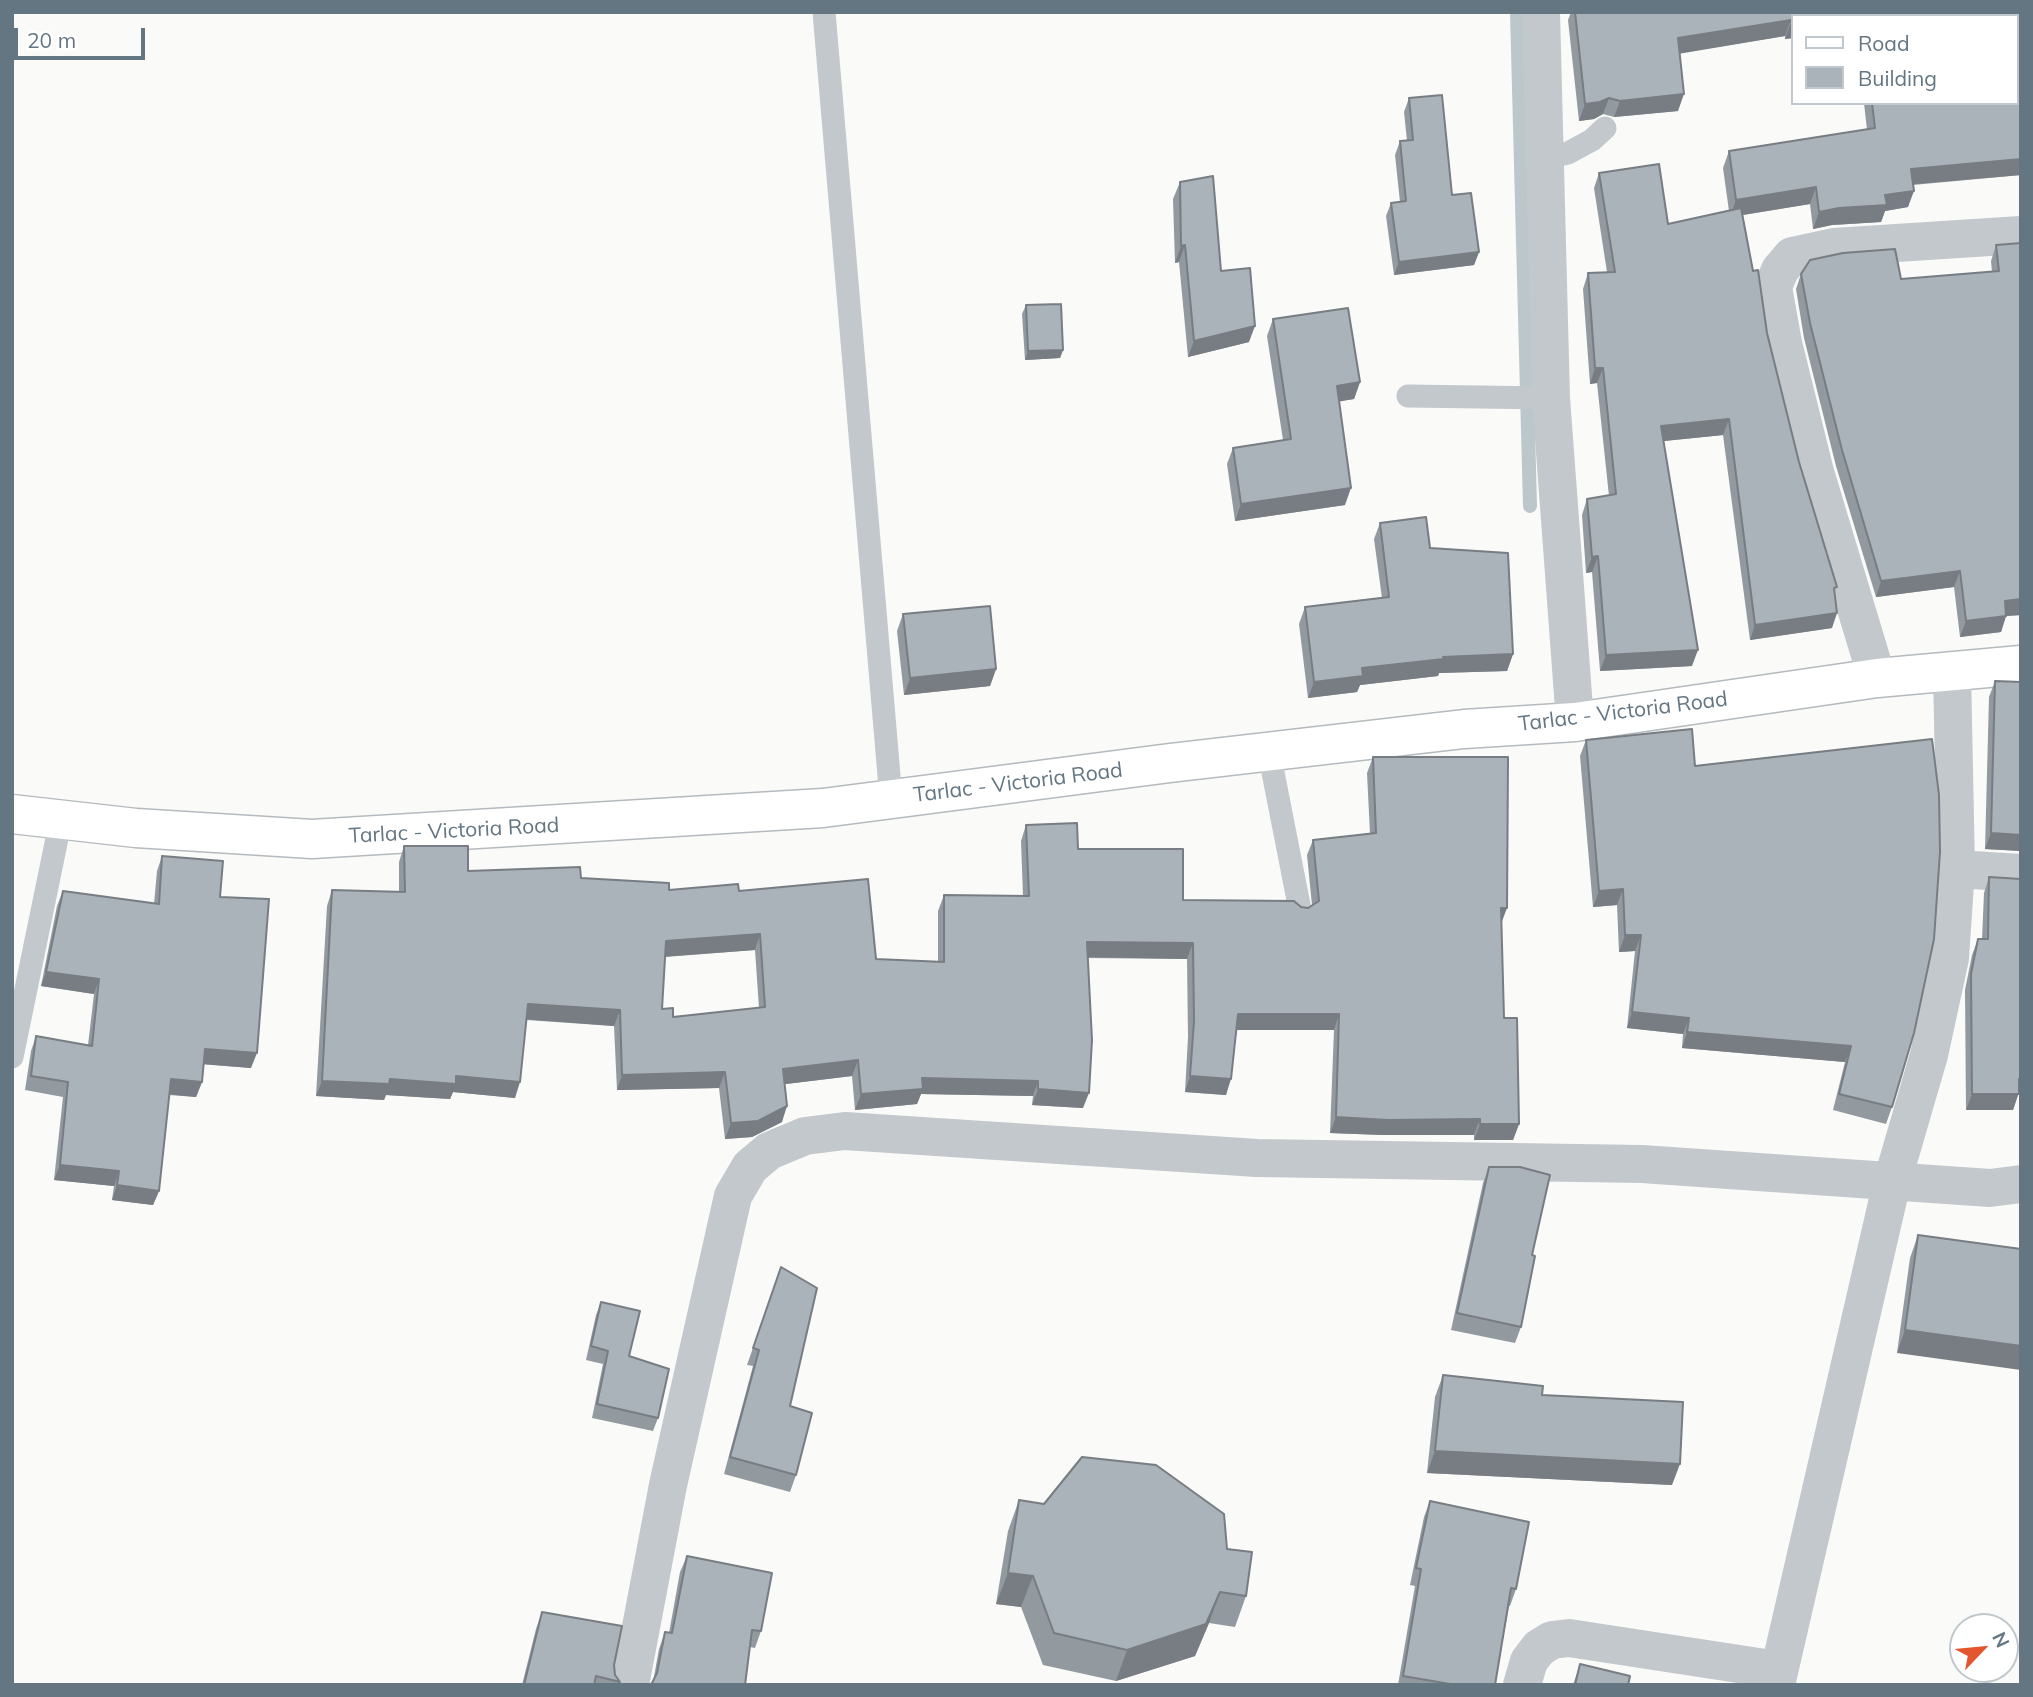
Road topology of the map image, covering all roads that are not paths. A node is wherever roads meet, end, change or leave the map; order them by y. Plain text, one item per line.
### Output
1 (824, 12) edge
2 (1541, 12) edge
3 (1605, 128) dead end
4 (1545, 158) junction
5 (2021, 235) edge
6 (1408, 396) dead end
7 (1551, 398) junction
8 (2021, 665) edge
9 (1952, 671) junction
10 (1877, 678) junction
11 (1575, 722) junction
12 (1269, 752) junction
13 (891, 799) junction
14 (12, 814) edge
15 (61, 820) junction
16 (1956, 869) junction
17 (2021, 873) edge
18 (1300, 910) edge
19 (12, 1058) edge
20 (1892, 1182) junction
21 (2021, 1184) edge
22 (1777, 1677) edge
23 (630, 1685) edge
24 (1522, 1685) edge

1 - 13 lane
2 - 4 street
3 - 4 lane
4 - 7 street
5 - 10 street
6 - 7 lane
7 - 11 street
8 - 9 main road, Tarlac - Victoria Road
9 - 10 main road, Tarlac - Victoria Road
9 - 16 street
10 - 11 main road, Tarlac - Victoria Road
11 - 12 main road, Tarlac - Victoria Road
12 - 13 main road, Tarlac - Victoria Road
12 - 18 lane
13 - 15 main road, Tarlac - Victoria Road
14 - 15 main road, Tarlac - Victoria Road
15 - 19 lane
16 - 17 street
16 - 20 street
20 - 21 street
20 - 22 street
20 - 23 street
22 - 24 street

